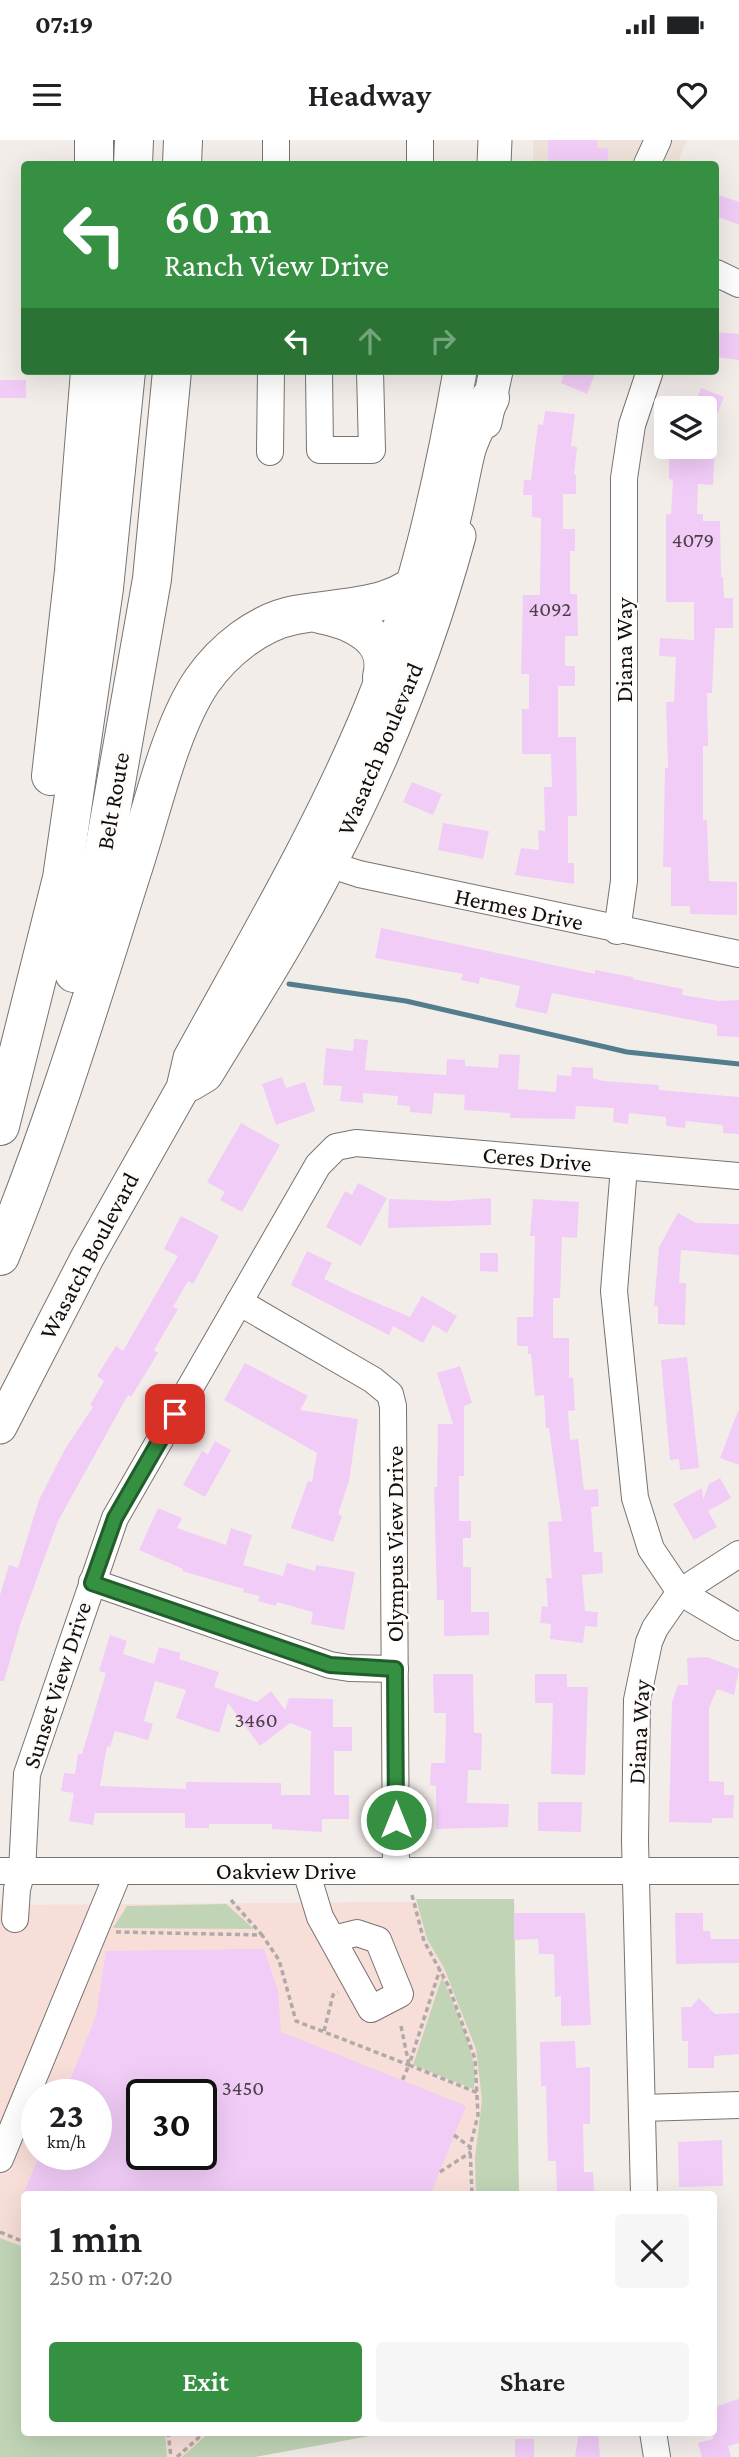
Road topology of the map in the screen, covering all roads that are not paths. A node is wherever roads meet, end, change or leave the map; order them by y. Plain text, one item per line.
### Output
1 (94, 140) edge
2 (134, 140) edge
3 (183, 140) edge
4 (276, 140) edge
5 (420, 140) edge
6 (495, 140) edge
7 (657, 140) edge
8 (94, 161) edge
9 (133, 161) edge
10 (182, 161) edge
11 (276, 161) edge
12 (420, 161) edge
13 (494, 161) edge
14 (648, 161) edge
15 (719, 274) edge
16 (739, 284) edge
17 (90, 375) edge
18 (126, 375) edge
19 (172, 375) edge
20 (271, 375) edge
21 (319, 375) edge
22 (370, 375) edge
23 (459, 375) edge
24 (649, 375) edge
25 (493, 385) edge
26 (270, 452) dead end
27 (410, 588) junction
28 (308, 613) junction
29 (382, 677) junction
30 (316, 860) junction
31 (617, 931) junction
32 (739, 954) edge
33 (0, 1124) edge
34 (336, 1147) joint
35 (624, 1167) junction
36 (739, 1177) edge
37 (0, 1219) edge
38 (0, 1256) edge
39 (239, 1302) junction
40 (0, 1427) edge
41 (739, 1554) edge
42 (92, 1583) junction
43 (680, 1592) junction
44 (739, 1627) edge
45 (395, 1669) junction
46 (11, 1871) edge
47 (119, 1871) junction
48 (306, 1871) junction
49 (396, 1871) junction
50 (635, 1871) junction
51 (739, 1871) edge
52 (15, 1919) dead end
53 (333, 1939) dead end
54 (739, 2105) edge
55 (642, 2108) junction
56 (0, 2159) edge
57 (644, 2191) edge
58 (654, 2436) edge
59 (657, 2457) edge

1 - 8 highway
2 - 9 highway
3 - 10 highway
4 - 11 street
5 - 12 street
6 - 13 main road
7 - 14 street
15 - 16 street
17 - 33 highway
18 - 33 highway, Belt Route
19 - 37 highway, Belt Route
20 - 26 street
21 - 22 street
23 - 27 main road, Wasatch Boulevard
24 - 31 street, Diana Way
25 - 27 highway
25 - 30 main road, Wasatch Boulevard
27 - 28 highway
27 - 29 main road, Wasatch Boulevard
28 - 29 highway
28 - 38 highway
29 - 30 main road, Wasatch Boulevard
30 - 31 street, Hermes Drive
30 - 40 main road, Wasatch Boulevard
31 - 32 street, Hermes Drive
34 - 35 street, Ceres Drive
34 - 39 street, Sunset View Drive
35 - 36 street, Ceres Drive
35 - 43 street
39 - 42 street, Sunset View Drive
39 - 45 street, Olympus View Drive
41 - 43 street
42 - 45 street
42 - 46 street, Sunset View Drive
43 - 44 street
43 - 50 street, Diana Way
45 - 49 street, Olympus View Drive
46 - 47 street, Oakview Drive
46 - 52 street, Sunset View Drive
47 - 48 street, Oakview Drive
47 - 56 street
48 - 49 street, Oakview Drive
48 - 53 street
49 - 50 street, Oakview Drive
50 - 51 street, Oakview Drive
50 - 55 street, Diana Way
54 - 55 street
55 - 57 street, Diana Way
58 - 59 street

